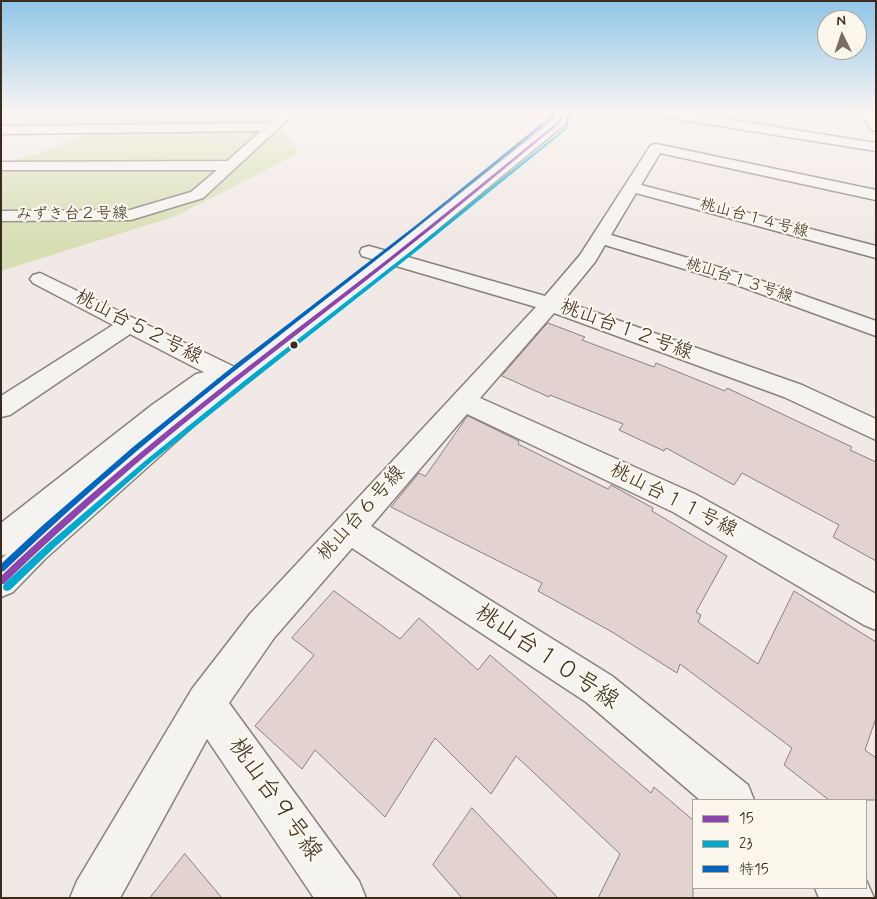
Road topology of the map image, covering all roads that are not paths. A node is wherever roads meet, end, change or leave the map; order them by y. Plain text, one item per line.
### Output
1 (242, 155) edge
2 (493, 155) edge
3 (517, 155) edge
4 (652, 155) edge
5 (689, 155) edge
6 (231, 165) junction
7 (1, 166) edge
8 (632, 187) junction
9 (876, 194) edge
10 (1, 216) edge
11 (600, 238) junction
12 (369, 252) junction
13 (876, 252) edge
14 (391, 258) junction
15 (40, 279) dead end
16 (550, 304) junction
17 (130, 324) junction
18 (876, 329) edge
19 (228, 374) junction
20 (463, 401) junction
21 (1, 408) edge
22 (876, 430) edge
23 (348, 529) junction
24 (1, 542) edge
25 (1, 581) edge
26 (876, 613) edge
27 (206, 703) junction
28 (732, 799) edge
29 (839, 889) edge
30 (94, 898) edge
31 (342, 898) edge
32 (850, 898) edge

1 - 6 street, みずき台２号線
2 - 12 street
3 - 14 street
4 - 8 street, 桃山台６号線
5 - 9 street, 桃山台６号線
6 - 7 street
6 - 10 street, みずき台２号線
8 - 11 street, 桃山台６号線
8 - 13 street, 桃山台１４号線
11 - 16 street, 桃山台６号線
11 - 18 street, 桃山台１３号線
12 - 14 street, 桃山台１２号線
12 - 19 street
14 - 16 street, 桃山台１２号線
14 - 19 street
15 - 17 street, 桃山台５２号線
16 - 20 street, 桃山台６号線
16 - 22 street, 桃山台１２号線
17 - 19 street, 桃山台５２号線
17 - 21 street
19 - 24 street
19 - 25 street
20 - 23 street, 桃山台６号線
20 - 26 street, 桃山台１１号線
23 - 27 street, 桃山台６号線
23 - 28 street, 桃山台１０号線
27 - 30 street, 桃山台６号線
27 - 31 street, 桃山台９号線
29 - 32 street

